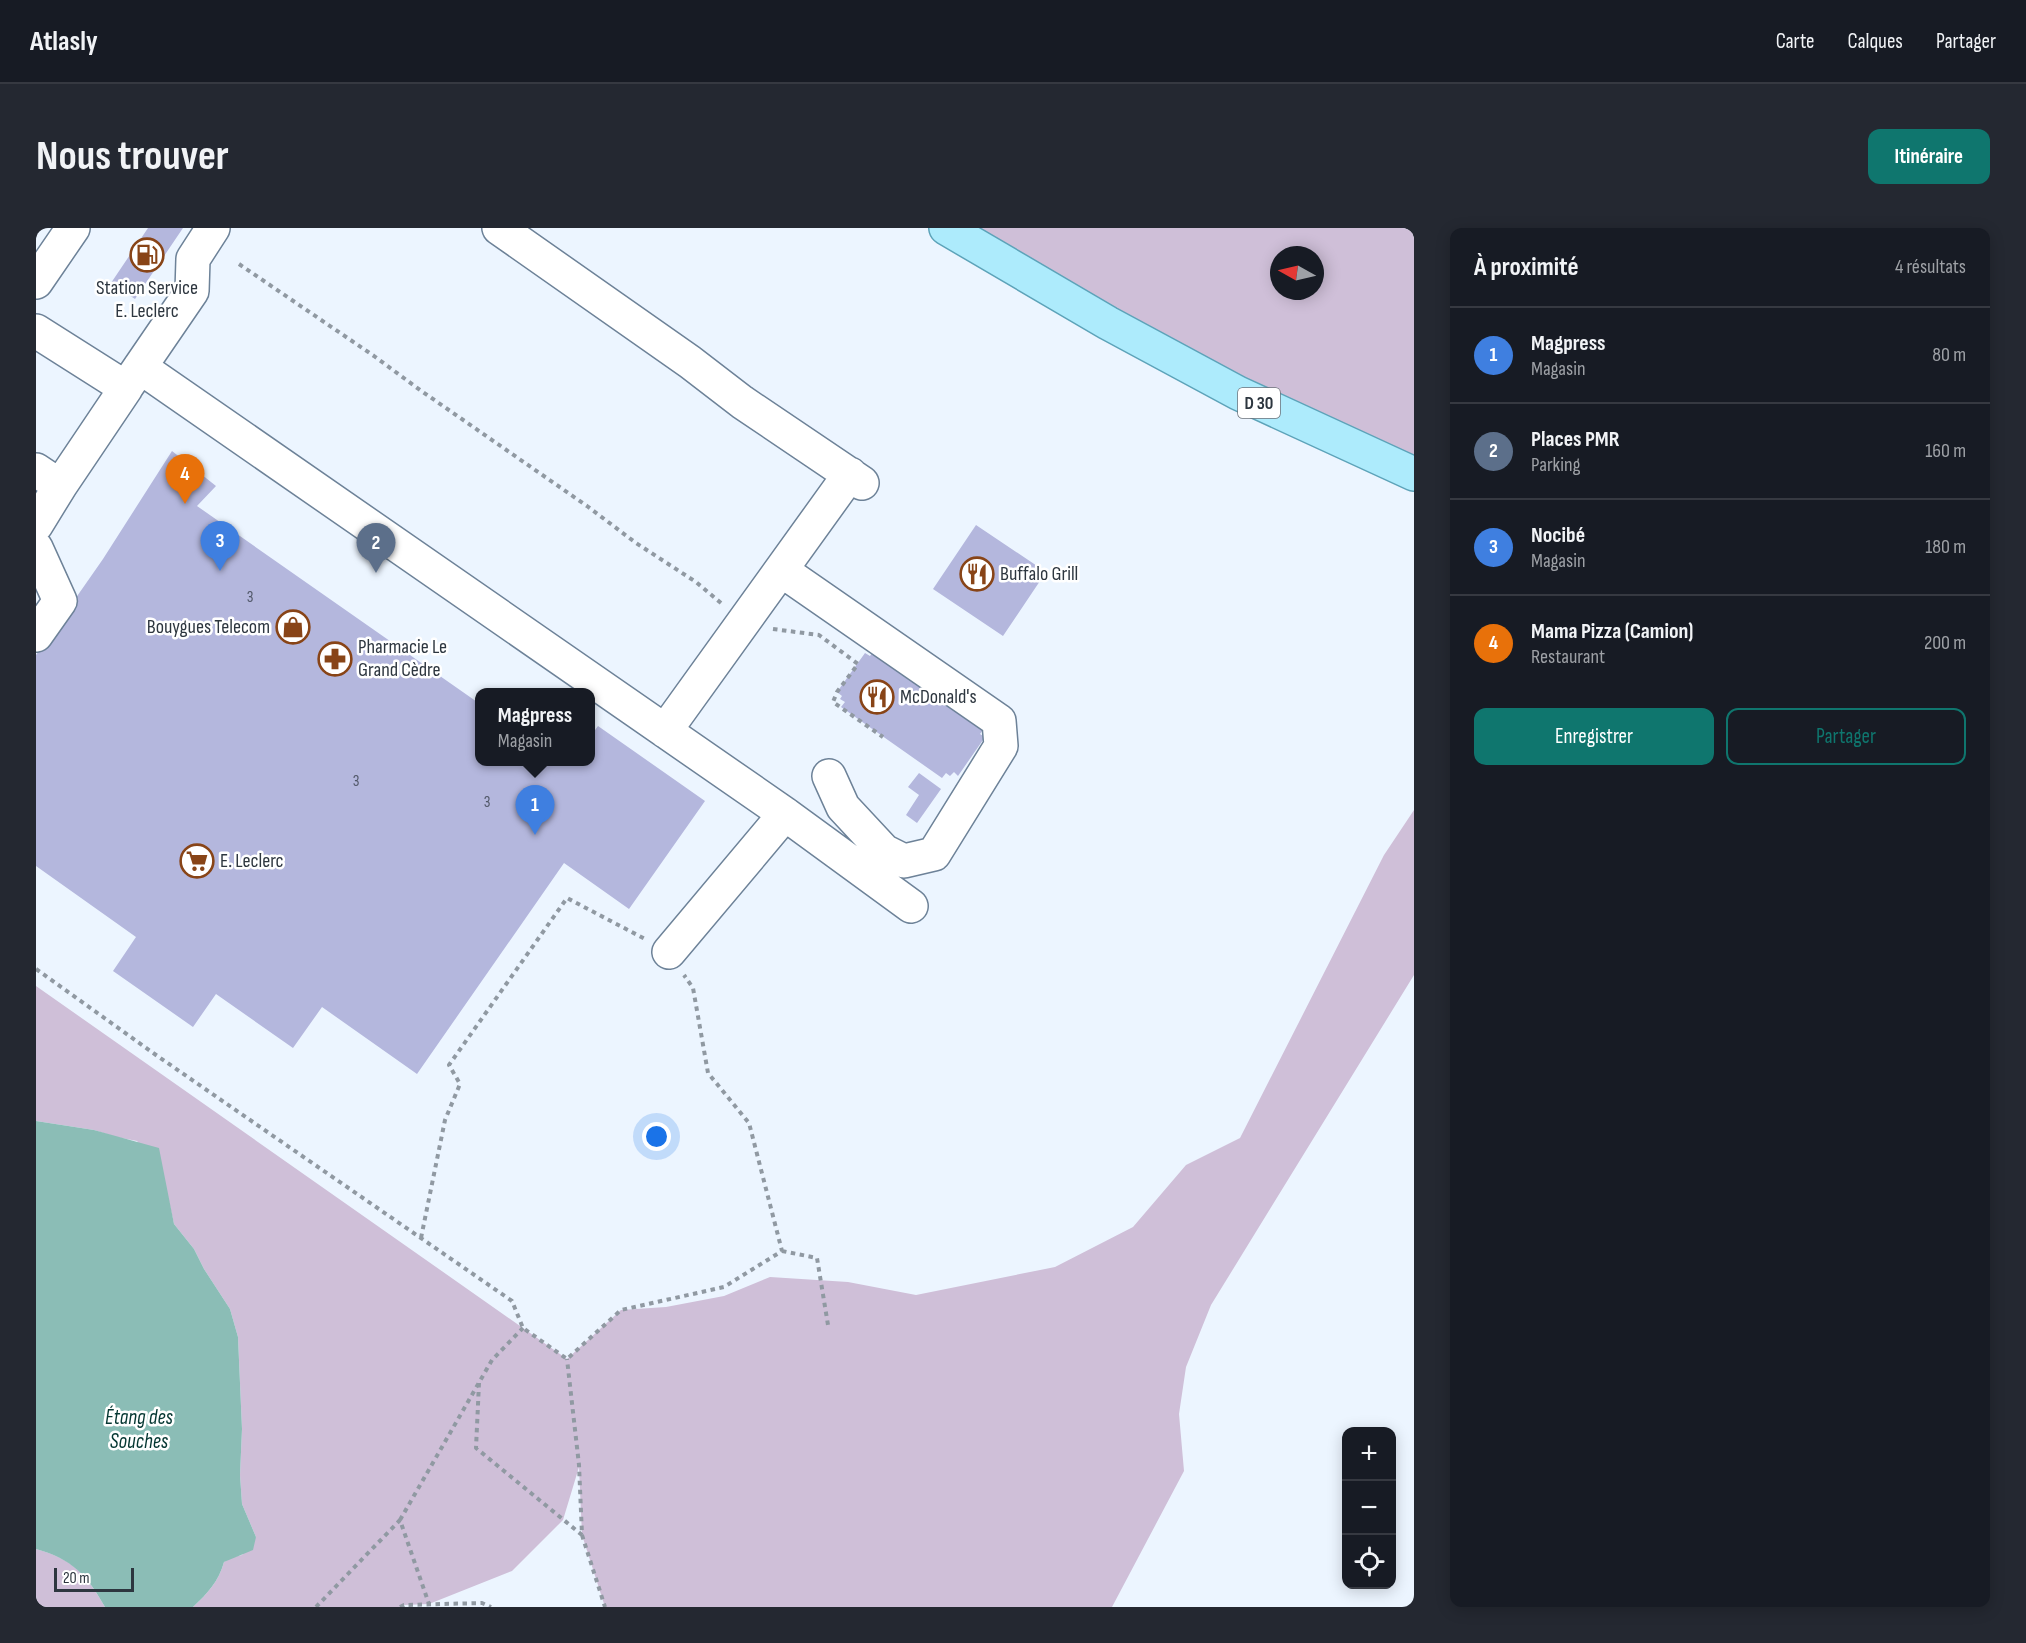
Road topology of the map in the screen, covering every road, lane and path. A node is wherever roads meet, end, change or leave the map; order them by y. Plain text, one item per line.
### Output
1 (73, 228) edge
2 (184, 228) edge
3 (213, 228) edge
4 (499, 228) edge
5 (946, 228) edge
6 (966, 228) edge
7 (193, 259) junction
8 (239, 264) dead end
9 (36, 282) edge
10 (1108, 323) junction
11 (36, 331) edge
12 (133, 378) junction
13 (1414, 474) edge
14 (48, 478) edge
15 (36, 525) edge
16 (36, 548) edge
17 (781, 570) junction
18 (725, 606) dead end
19 (767, 628) dead end
20 (36, 635) edge
21 (665, 731) junction
22 (884, 737) dead end
23 (829, 776) dead end
24 (785, 814) junction
25 (911, 906) dead end
26 (669, 952) junction
27 (36, 969) edge
28 (421, 1238) junction
29 (782, 1251) junction
30 (828, 1325) dead end
31 (523, 1328) junction
32 (567, 1359) junction
33 (478, 1383) junction
34 (400, 1520) junction
35 (582, 1535) junction
36 (429, 1604) junction
37 (316, 1607) edge
38 (400, 1607) edge
39 (491, 1607) edge
40 (605, 1607) edge

1 - 9 street
2 - 7 street
3 - 7 street
4 - 17 street
5 - 10 main road, D 30
6 - 10 main road, D 30
7 - 12 street
8 - 18 path
10 - 13 main road, D 30
11 - 12 street
12 - 14 street
12 - 21 street
14 - 15 street
16 - 20 street
17 - 21 street
17 - 23 street
19 - 22 path
21 - 24 street
24 - 25 street
24 - 26 street
26 - 28 path
26 - 29 path
27 - 28 path
28 - 31 path
29 - 30 path
29 - 32 path
31 - 32 path
31 - 33 path
32 - 35 path
33 - 34 path
33 - 35 path
34 - 36 path
34 - 37 path
35 - 40 path
36 - 38 path
36 - 39 path

